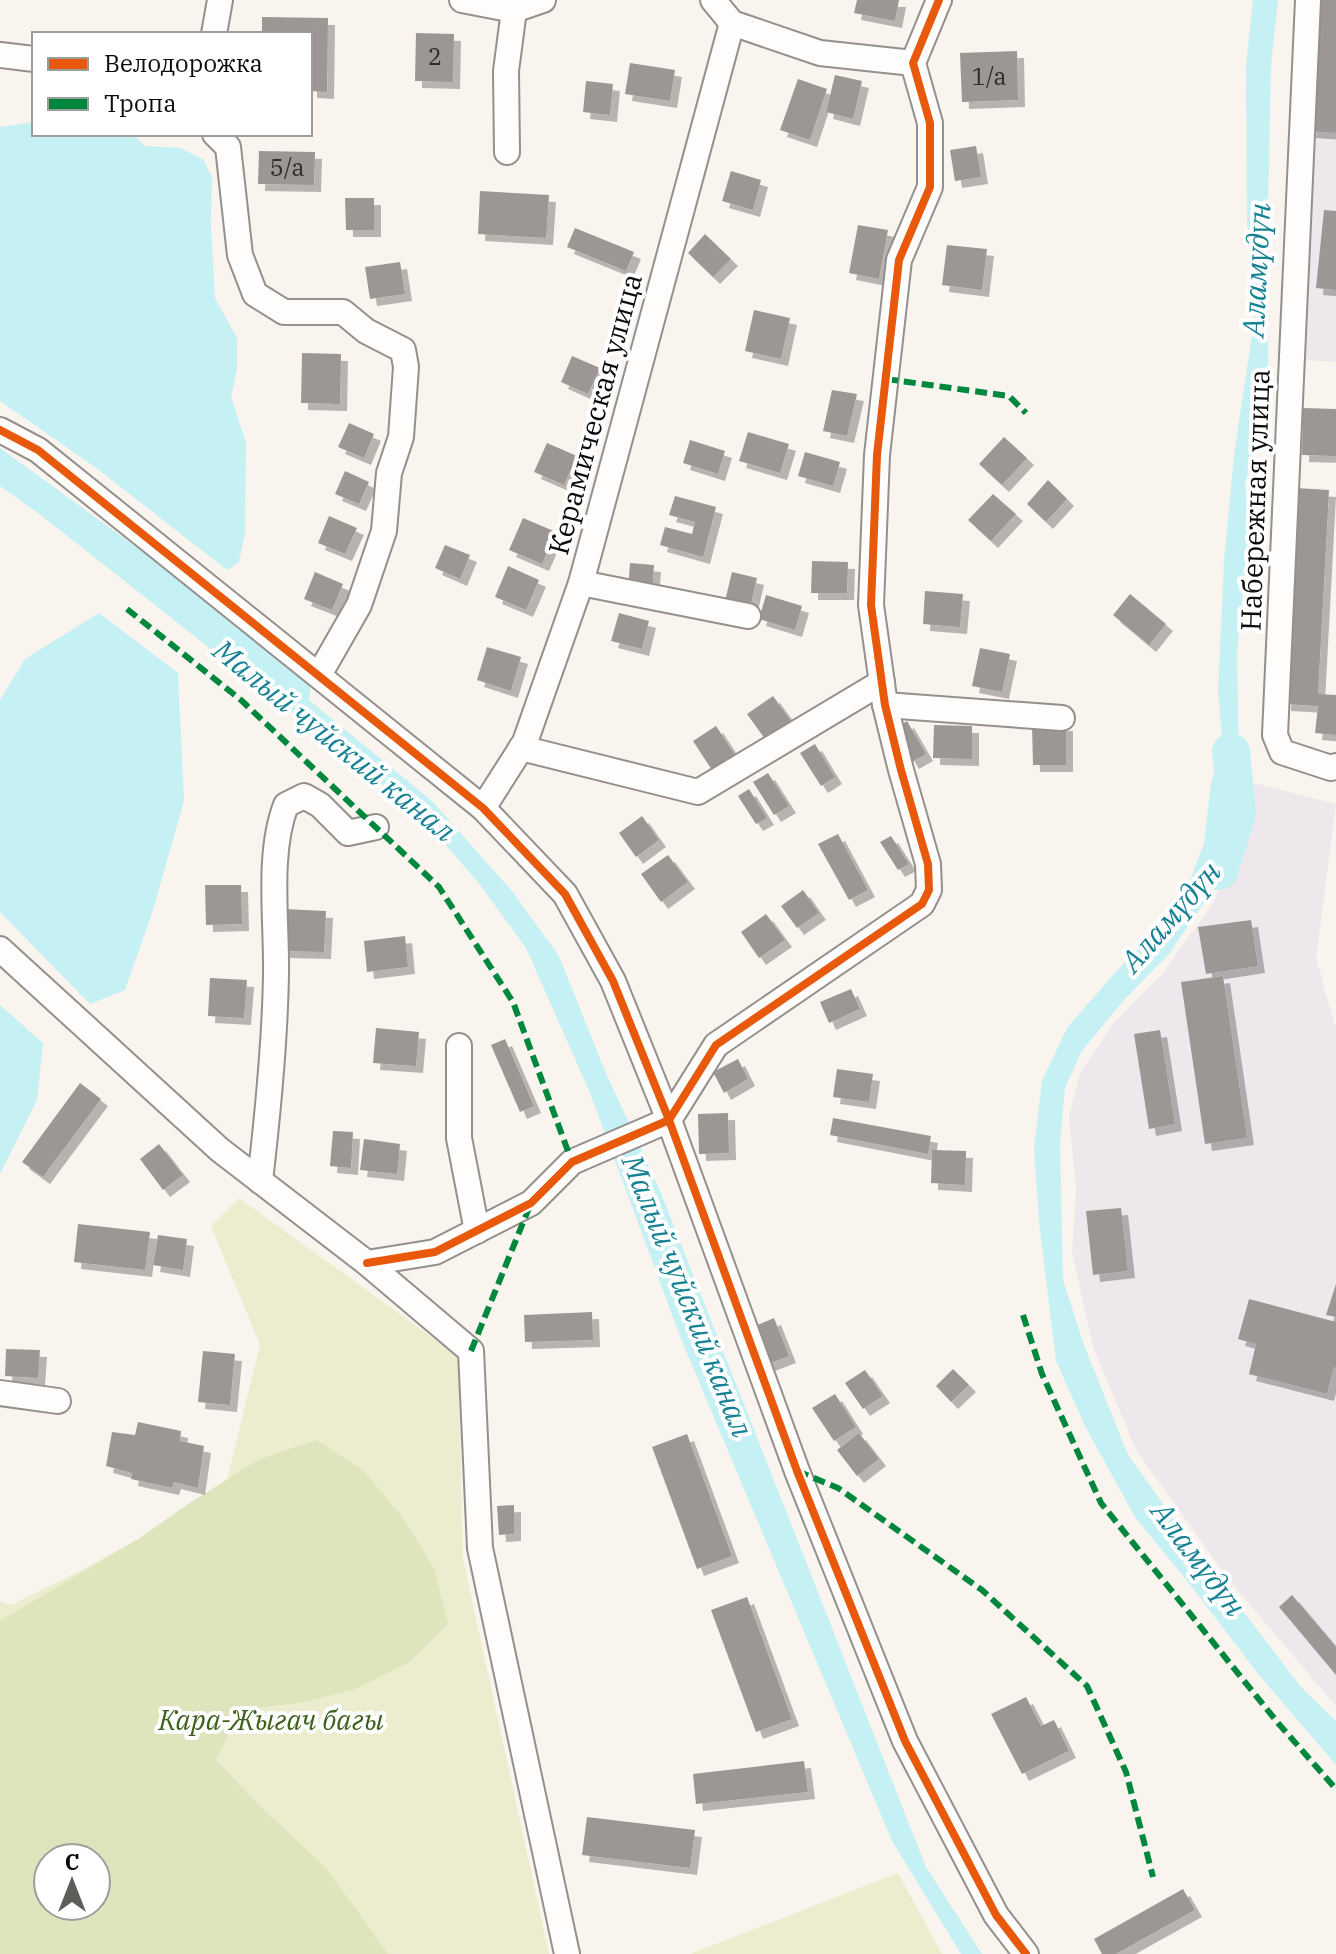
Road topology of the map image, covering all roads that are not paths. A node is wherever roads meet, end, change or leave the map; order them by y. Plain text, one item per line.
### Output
1 (220, 0) edge
2 (462, 0) edge
3 (543, 0) edge
4 (713, 0) edge
5 (939, 0) edge
6 (1308, 0) edge
7 (514, 10) junction
8 (732, 23) junction
9 (214, 32) edge
10 (0, 55) edge
11 (32, 59) edge
12 (913, 63) junction
13 (217, 136) edge
14 (507, 152) dead end
15 (0, 430) edge
16 (581, 583) junction
17 (748, 616) dead end
18 (319, 675) junction
19 (883, 693) junction
20 (1062, 718) dead end
21 (521, 748) junction
22 (1336, 766) edge
23 (483, 808) junction
24 (376, 827) dead end
25 (0, 949) edge
26 (459, 1046) dead end
27 (658, 1124) junction
28 (260, 1181) junction
29 (477, 1231) junction
30 (367, 1263) junction
31 (0, 1393) edge
32 (58, 1401) dead end
33 (567, 1954) edge
34 (1026, 1954) edge

1 - 9 street
2 - 7 street
3 - 7 street
4 - 8 street
5 - 12 street
6 - 22 street, Набережная улица
7 - 14 street
8 - 12 street
8 - 16 street, Керамическая улица
10 - 11 street
12 - 19 street
13 - 18 street
15 - 18 street
16 - 17 street
16 - 21 street, Керамическая улица
18 - 23 street
19 - 20 street
19 - 21 street
19 - 27 street
21 - 23 street, Керамическая улица
23 - 27 street
24 - 28 street
25 - 28 street
26 - 29 street
27 - 29 street
27 - 34 street
28 - 30 street
29 - 30 street
30 - 33 street
31 - 32 street

